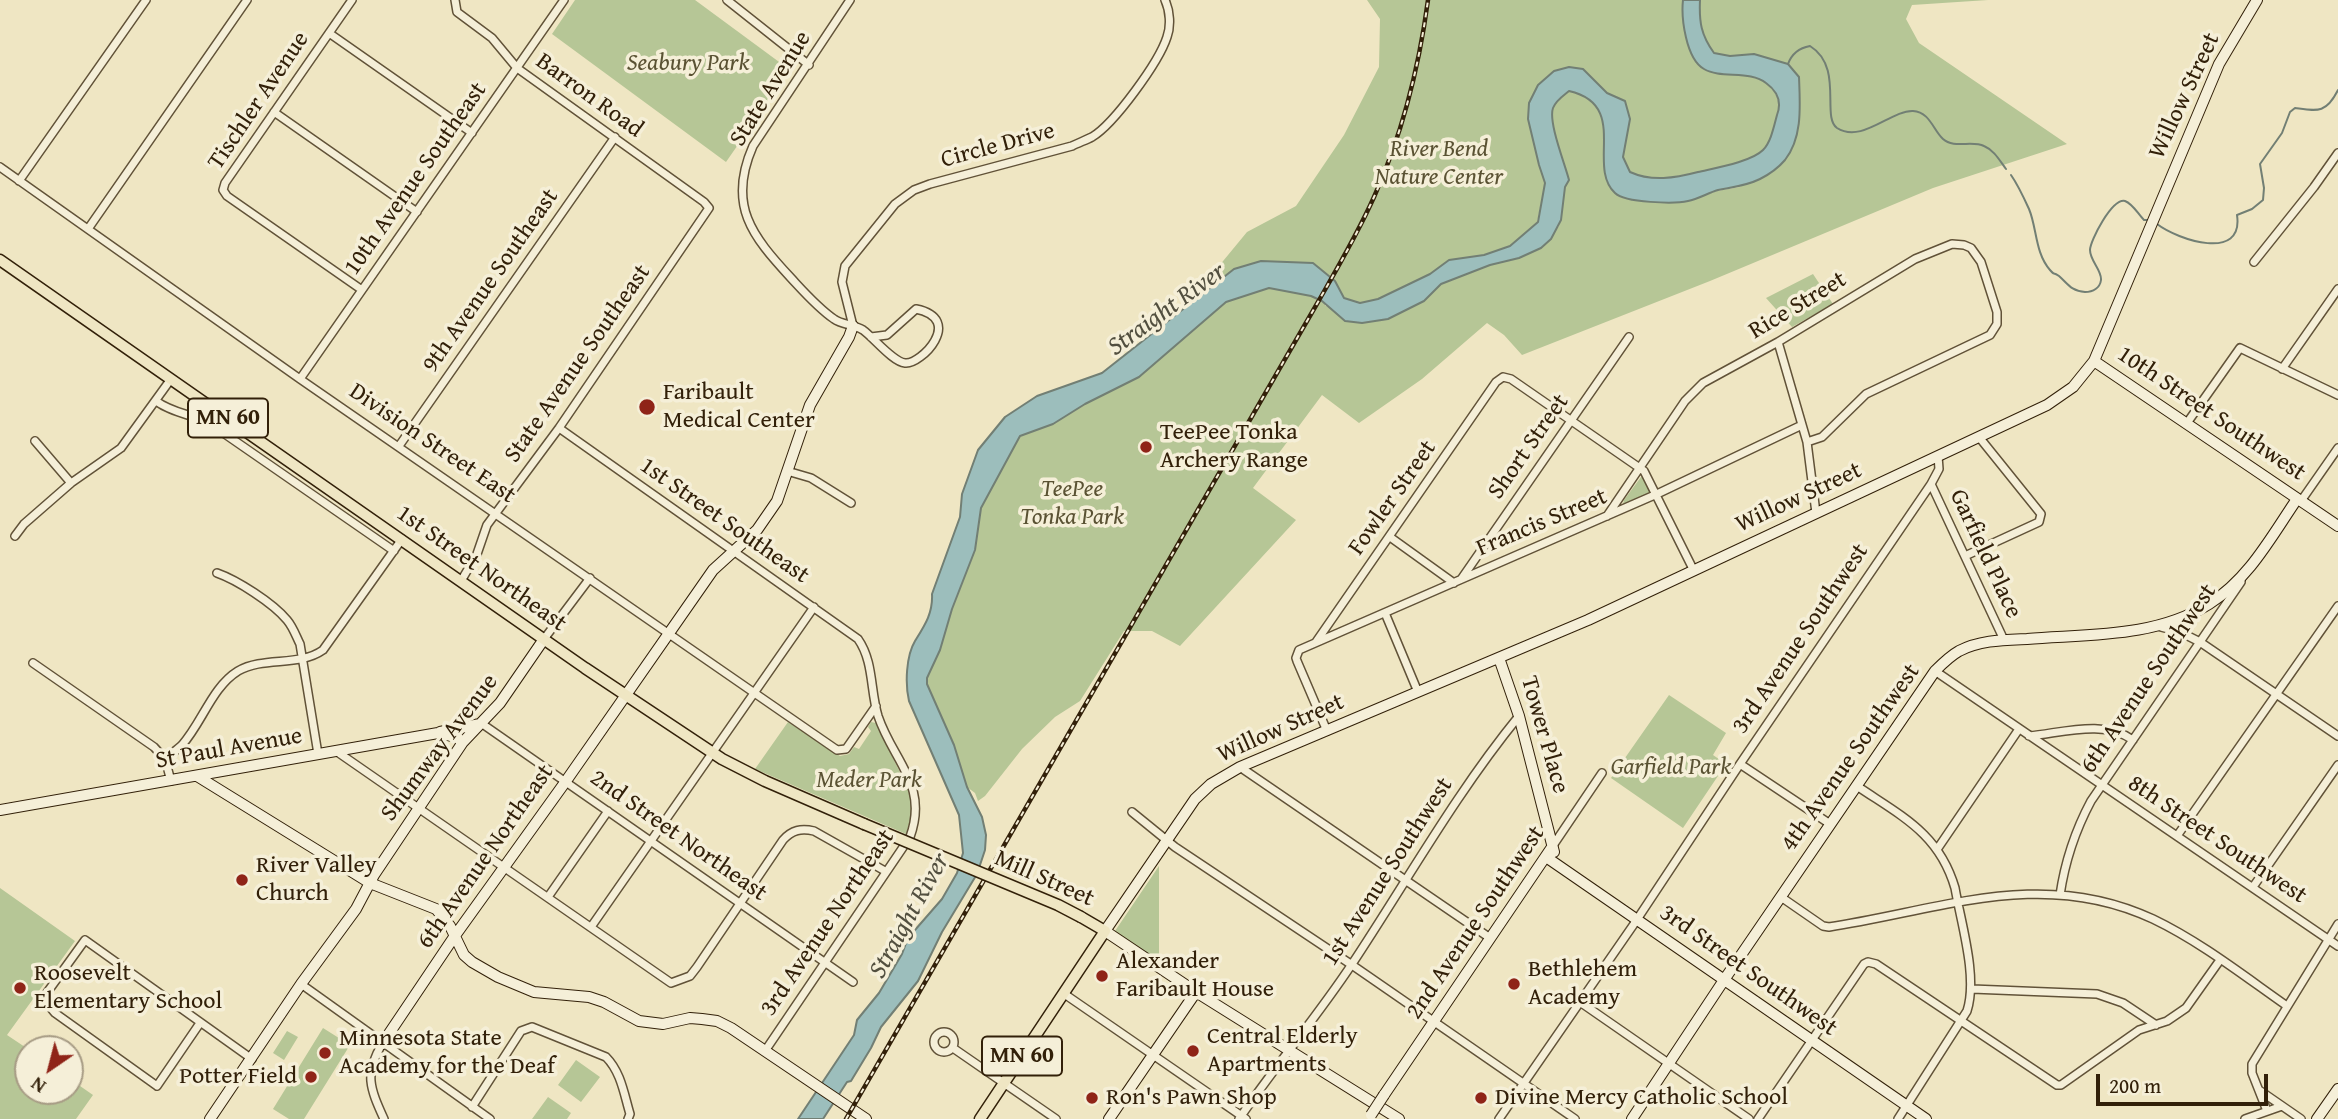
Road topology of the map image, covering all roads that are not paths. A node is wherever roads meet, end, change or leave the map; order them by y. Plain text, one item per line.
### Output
1 (146, 0) edge
2 (247, 0) edge
3 (352, 0) edge
4 (564, 0) edge
5 (727, 0) edge
6 (850, 0) edge
7 (1165, 0) edge
8 (2254, 1) edge
9 (455, 4) edge
10 (329, 33) junction
11 (809, 65) junction
12 (517, 68) junction
13 (274, 112) junction
14 (472, 132) junction
15 (615, 137) junction
16 (2338, 153) edge
17 (0, 167) edge
18 (19, 181) junction
19 (709, 208) joint
20 (417, 212) junction
21 (88, 229) junction
22 (0, 260) edge
23 (2254, 262) dead end
24 (2338, 289) edge
25 (362, 290) junction
26 (853, 326) junction
27 (871, 337) junction
28 (1629, 337) dead end
29 (1778, 342) junction
30 (2094, 361) junction
31 (2282, 369) junction
32 (171, 379) junction
33 (300, 379) junction
34 (2338, 395) edge
35 (156, 401) junction
36 (1571, 421) junction
37 (2187, 423) junction
38 (1802, 425) junction
39 (559, 428) junction
40 (1979, 438) junction
41 (35, 441) dead end
42 (1807, 442) junction
43 (399, 446) junction
44 (2338, 448) edge
45 (1938, 457) junction
46 (1639, 468) junction
47 (787, 471) junction
48 (71, 482) junction
49 (1931, 484) junction
50 (1657, 494) junction
51 (2299, 500) junction
52 (851, 503) dead end
53 (496, 513) junction
54 (1816, 513) junction
55 (1606, 516) junction
56 (2338, 526) edge
57 (15, 536) dead end
58 (1390, 537) junction
59 (402, 539) junction
60 (394, 551) junction
61 (733, 551) junction
62 (1965, 556) junction
63 (2251, 567) junction
64 (1694, 571) junction
65 (217, 573) dead end
66 (590, 578) junction
67 (461, 581) junction
68 (1457, 581) junction
69 (2338, 606) edge
70 (814, 607) junction
71 (1385, 613) junction
72 (2157, 626) junction
73 (669, 634) junction
74 (544, 639) junction
75 (2004, 640) junction
76 (2200, 642) junction
77 (1315, 643) junction
78 (302, 657) junction
79 (1499, 657) junction
80 (33, 663) dead end
81 (1935, 671) junction
82 (1418, 692) junction
83 (754, 694) junction
84 (2277, 694) junction
85 (626, 696) junction
86 (876, 706) junction
87 (1519, 716) junction
88 (481, 723) junction
89 (2019, 729) junction
90 (1327, 731) junction
91 (438, 733) junction
92 (2029, 736) junction
93 (2338, 736) edge
94 (2133, 740) junction
95 (463, 742) junction
96 (336, 750) junction
97 (712, 752) junction
98 (318, 754) junction
99 (165, 759) junction
100 (1740, 764) junction
101 (2338, 765) edge
102 (1240, 767) junction
103 (1602, 773) dead end
104 (197, 776) junction
105 (171, 781) junction
106 (566, 781) junction
107 (2103, 785) junction
108 (1857, 786) junction
109 (418, 808) junction
110 (0, 810) edge
111 (608, 811) junction
112 (1132, 812) dead end
113 (1830, 824) junction
114 (2178, 836) junction
115 (651, 840) junction
116 (1167, 842) junction
117 (1552, 847) junction
118 (1938, 848) junction
119 (1546, 857) junction
120 (1557, 864) junction
121 (965, 866) joint
122 (505, 869) junction
123 (885, 871) junction
124 (1405, 880) junction
125 (370, 883) junction
126 (2253, 887) junction
127 (2060, 895) junction
128 (548, 897) junction
129 (1781, 897) junction
130 (1957, 902) junction
131 (742, 903) junction
132 (1637, 920) junction
133 (2338, 924) edge
134 (591, 927) junction
135 (1105, 931) junction
136 (454, 937) junction
137 (1490, 938) junction
138 (2328, 939) junction
139 (2338, 946) edge
140 (2220, 960) junction
141 (824, 962) junction
142 (1352, 965) junction
143 (1724, 980) junction
144 (853, 982) dead end
145 (301, 984) junction
146 (1972, 989) junction
147 (1196, 992) junction
148 (1063, 993) junction
149 (1580, 1002) junction
150 (2287, 1006) junction
151 (2134, 1011) junction
152 (1962, 1021) junction
153 (200, 1023) junction
154 (1434, 1023) junction
155 (2155, 1025) junction
156 (2139, 1030) junction
157 (1811, 1041) junction
158 (382, 1044) junction
159 (953, 1048) dead end
160 (1290, 1050) junction
161 (765, 1051) junction
162 (1154, 1054) junction
163 (251, 1059) junction
164 (1669, 1064) junction
165 (1005, 1083) junction
166 (1523, 1083) junction
167 (2258, 1089) junction
168 (2338, 1089) edge
169 (1907, 1106) junction
170 (2282, 1106) junction
171 (472, 1107) junction
172 (2267, 1111) junction
173 (1369, 1117) edge
174 (1242, 1118) edge
175 (210, 1119) edge
176 (384, 1119) edge
177 (490, 1119) edge
178 (628, 1119) edge
179 (866, 1119) edge
180 (980, 1119) edge
181 (1056, 1119) edge
182 (1109, 1119) edge
183 (1399, 1119) edge
184 (1499, 1119) edge
185 (1575, 1119) edge
186 (1632, 1119) edge
187 (1749, 1119) edge
188 (1758, 1119) edge
189 (1898, 1119) edge
190 (1926, 1119) edge
191 (2245, 1119) edge
192 (2301, 1119) edge
193 (2316, 1119) edge

1 - 18 street
2 - 21 street
3 - 10 street, Tischler Avenue
4 - 12 street, 10th Avenue Southeast
5 - 11 street
6 - 11 street, State Avenue
7 - 26 street, Circle Drive
8 - 30 street, Willow Street
9 - 12 street, Barron Road
10 - 13 street, Tischler Avenue
10 - 14 street
11 - 26 street, State Avenue
12 - 14 street, 10th Avenue Southeast
12 - 15 street, Barron Road
13 - 20 street
13 - 25 street, Tischler Avenue
14 - 20 street, 10th Avenue Southeast
15 - 19 street, Barron Road
15 - 43 street, 9th Avenue Southeast
16 - 23 street
17 - 18 street, Division Street East
18 - 21 street, Division Street East
19 - 39 street, State Avenue Southeast
20 - 25 street, 10th Avenue Southeast
21 - 33 street, Division Street East
22 - 32 main road, 1st Street Northeast / MN 60
24 - 31 street
25 - 33 street, 10th Avenue Southeast
26 - 27 street, State Avenue
26 - 47 street, 6th Avenue Northeast
27 - 27 street, State Avenue
28 - 36 street, Short Street
29 - 38 street
29 - 42 street, Rice Street
29 - 46 street, Rice Street
30 - 37 street, 10th Street Southwest
30 - 40 street, Willow Street
31 - 34 street
31 - 37 street
32 - 35 street
32 - 59 main road, 1st Street Northeast / MN 60
33 - 43 street, Division Street East
35 - 48 street
35 - 60 street
36 - 46 street
36 - 58 street, Fowler Street
36 - 68 street, Short Street
37 - 51 street, 10th Street Southwest
38 - 42 street
38 - 50 street, Francis Street
39 - 53 street, State Avenue Southeast
39 - 61 street, 1st Street Southeast
40 - 45 street, Willow Street
40 - 62 street
41 - 48 street
42 - 54 street
43 - 53 street, Division Street East
44 - 51 street, 6th Avenue Southwest
45 - 49 street, 3rd Avenue Southwest
45 - 54 street, Willow Street
46 - 50 street
46 - 55 street, Rice Street
47 - 52 street
47 - 61 street, 6th Avenue Northeast
48 - 57 street
49 - 62 street, Garfield Place
49 - 100 street, 3rd Avenue Southwest
50 - 55 street, Francis Street
50 - 64 street
51 - 56 street, 10th Street Southwest
51 - 63 street, 6th Avenue Southwest
53 - 66 street, Division Street East
53 - 67 street, State Avenue Southeast
54 - 64 street, Willow Street
55 - 68 street, Francis Street
58 - 68 street
58 - 77 street, Fowler Street
59 - 60 street
59 - 67 main road, 1st Street Northeast / MN 60
60 - 78 street
61 - 70 street, 1st Street Southeast
61 - 73 street, 6th Avenue Northeast
62 - 75 street, Garfield Place
63 - 72 street, 4th Avenue Southwest
63 - 76 street, 6th Avenue Southwest
64 - 79 street, Willow Street
65 - 78 street
66 - 73 street, Division Street East
66 - 74 street, Shumway Avenue
67 - 74 main road, 1st Street Northeast / MN 60
68 - 71 street, Francis Street
69 - 84 street
70 - 83 street
70 - 86 street, 1st Street Southeast
71 - 77 street, Francis Street
71 - 82 street
72 - 75 street, 4th Avenue Southwest
72 - 76 street
73 - 83 street, Division Street East
73 - 85 street, 6th Avenue Northeast
74 - 85 main road, 1st Street Northeast / MN 60
74 - 88 street, Shumway Avenue
75 - 81 street, 4th Avenue Southwest
76 - 84 street
76 - 94 street, 6th Avenue Southwest
77 - 90 street, Francis Street
78 - 98 street
78 - 99 street
79 - 82 street, Willow Street
79 - 87 street, Tower Place
80 - 99 street
81 - 89 street, 8th Street Southwest
81 - 108 street, 4th Avenue Southwest
82 - 90 street, Willow Street
83 - 86 street, Division Street East
83 - 97 street
84 - 93 street
84 - 114 street
85 - 97 main road, 1st Street Northeast / MN 60
85 - 106 street, 6th Avenue Northeast
86 - 123 street, 3rd Avenue Northeast
87 - 117 street, Tower Place
87 - 124 street, 1st Avenue Southwest
88 - 91 street
88 - 95 street, Shumway Avenue
88 - 106 street, 2nd Street Northeast
89 - 92 street, 8th Street Southwest
89 - 118 street
90 - 102 street, Willow Street
91 - 95 street, St Paul Avenue
91 - 96 street, St Paul Avenue
92 - 94 street
92 - 107 street, 8th Street Southwest
94 - 107 street, 6th Avenue Southwest
95 - 109 street, Shumway Avenue
96 - 98 street, St Paul Avenue
96 - 109 street
97 - 115 street
97 - 121 main road, 1st Street Northeast / MN 60, bridge
98 - 104 street, St Paul Avenue
99 - 105 street
100 - 113 street
100 - 132 street, 3rd Avenue Southwest
101 - 126 street
102 - 116 street, Willow Street
102 - 124 street
103 - 117 street, 2nd Avenue Southwest
104 - 105 street, St Paul Avenue
104 - 125 street
105 - 110 street, St Paul Avenue
106 - 111 street, 2nd Street Northeast
106 - 122 street, 6th Avenue Northeast
107 - 114 street, 8th Street Southwest
107 - 127 street, 6th Avenue Southwest
108 - 113 street, 4th Avenue Southwest
108 - 118 street
109 - 122 street
109 - 125 street, Shumway Avenue
111 - 115 street, 2nd Street Northeast
111 - 128 street
112 - 116 street
113 - 129 street, 4th Avenue Southwest
114 - 126 street, 8th Street Southwest
115 - 131 street, 2nd Street Northeast
115 - 134 street
116 - 135 street, Willow Street
116 - 142 street
117 - 119 street, 2nd Avenue Southwest
117 - 120 street, Tower Place
118 - 130 street
119 - 120 street, 3rd Street Southwest
119 - 137 street, 2nd Avenue Southwest
120 - 132 street, 3rd Street Southwest
121 - 135 main road, Mill Street / MN 60, bridge
122 - 128 street
122 - 136 street, 6th Avenue Northeast
123 - 131 street
123 - 141 street, 3rd Avenue Northeast
124 - 137 street
124 - 142 street, 1st Avenue Southwest
125 - 136 street
125 - 145 street, Shumway Avenue
126 - 138 street, 8th Street Southwest
127 - 130 street
127 - 140 street
128 - 134 street
129 - 130 street
129 - 143 street, 4th Avenue Southwest
130 - 146 street
131 - 134 street
131 - 141 street, 2nd Street Northeast
132 - 143 street, 3rd Street Southwest
132 - 149 street, 3rd Avenue Southwest
133 - 138 street
135 - 147 street
135 - 148 main road, MN 60
136 - 158 street, 6th Avenue Northeast
136 - 161 street
137 - 154 street, 2nd Avenue Southwest
138 - 139 street, 8th Street Southwest
138 - 150 street
140 - 150 street
140 - 155 street
141 - 144 street, 2nd Street Northeast
141 - 161 street, 3rd Avenue Northeast
142 - 154 street
142 - 160 street, 1st Avenue Southwest
143 - 157 street, 3rd Street Southwest
143 - 164 street, 4th Avenue Southwest
145 - 158 street
145 - 163 street, Shumway Avenue
146 - 151 street
146 - 152 street
147 - 160 street
147 - 162 street
148 - 162 street
148 - 165 main road, MN 60
149 - 164 street
149 - 166 street, 3rd Avenue Southwest
150 - 167 street
151 - 155 street
151 - 156 street
152 - 156 street
152 - 157 street
152 - 169 street
153 - 153 street
153 - 163 street
154 - 166 street
154 - 173 street, 2nd Avenue Southwest, bridge
155 - 156 street
157 - 169 street, 3rd Street Southwest
157 - 188 street
158 - 171 street
158 - 176 street
159 - 165 street
160 - 174 street, 1st Avenue Southwest
160 - 183 street
161 - 179 street
162 - 174 street
162 - 182 street
163 - 175 street, Shumway Avenue
164 - 186 street, 4th Avenue Southwest
164 - 187 street
165 - 180 main road, MN 60
165 - 181 street
166 - 184 street, 3rd Avenue Southwest
166 - 185 street
167 - 170 street
167 - 172 street
168 - 193 street
169 - 189 street
169 - 190 street, 3rd Street Southwest
170 - 172 street
170 - 192 street
171 - 177 street
171 - 178 street
172 - 191 street

